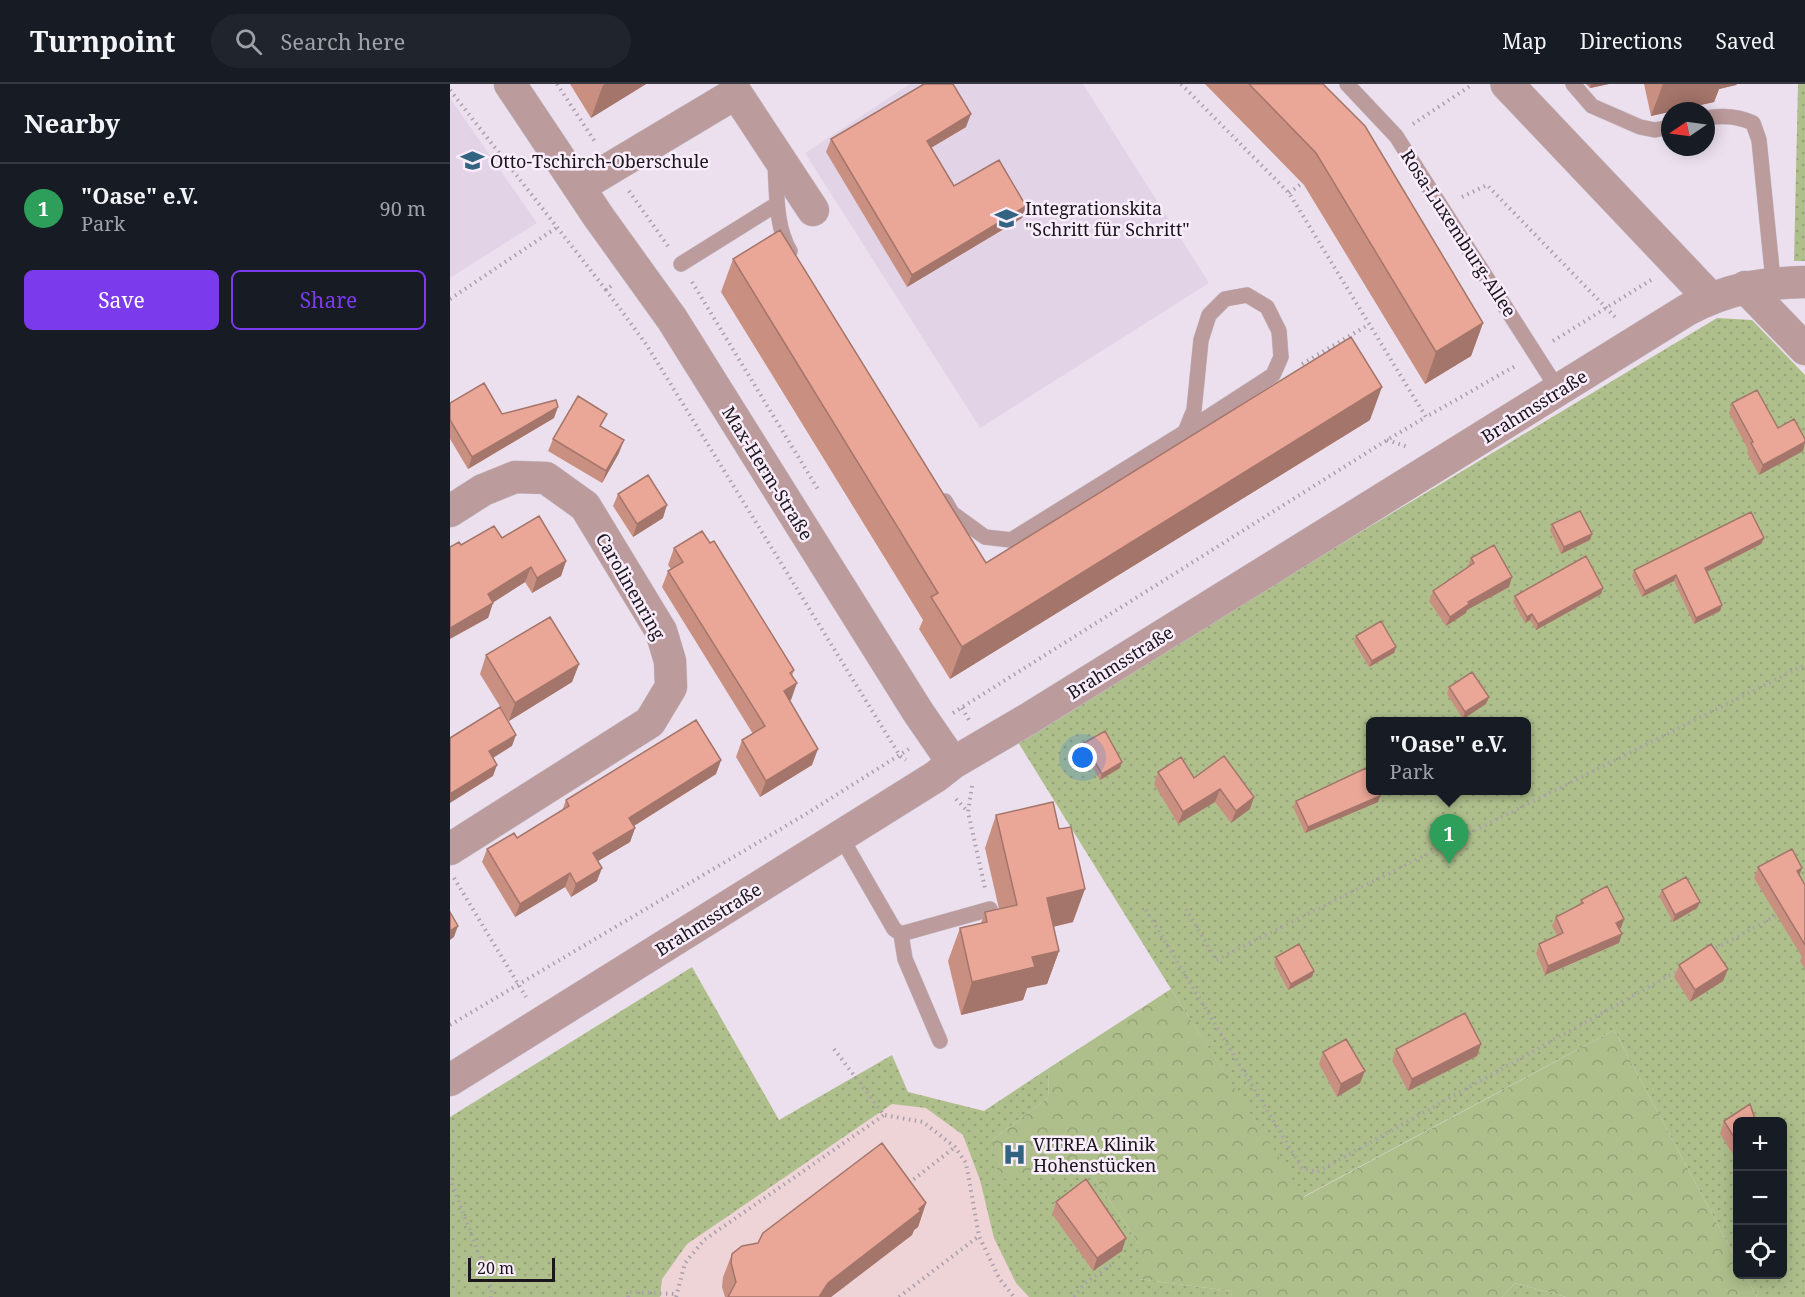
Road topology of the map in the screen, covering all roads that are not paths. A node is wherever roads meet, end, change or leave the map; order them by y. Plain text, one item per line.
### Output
1 (510, 84) edge
2 (1347, 84) edge
3 (1507, 84) edge
4 (1573, 84) edge
5 (743, 88) edge
6 (1715, 116) edge
7 (1661, 129) edge
8 (774, 151) junction
9 (579, 187) junction
10 (777, 204) junction
11 (813, 210) dead end
12 (796, 260) edge
13 (681, 264) road end
14 (1805, 282) edge
15 (1757, 285) junction
16 (1710, 298) junction
17 (1805, 349) edge
18 (1559, 391) junction
19 (1185, 432) junction
20 (940, 493) edge
21 (450, 510) edge
22 (953, 763) junction
23 (840, 837) junction
24 (450, 849) edge
25 (990, 909) edge
26 (901, 934) junction
27 (940, 1041) dead end
28 (450, 1080) edge

1 - 9 street, Max-Herm-Straße
2 - 18 lane, Rosa-Luxemburg-Allee
3 - 16 street
4 - 7 lane
5 - 8 street
5 - 9 street
6 - 15 lane
8 - 10 lane
8 - 11 street
9 - 22 street, Max-Herm-Straße
10 - 12 lane
10 - 13 lane
14 - 15 street, Brahmsstraße
15 - 16 street, Brahmsstraße
15 - 17 street
16 - 18 street, Brahmsstraße
18 - 22 street, Brahmsstraße
19 - 19 lane
19 - 20 lane
21 - 24 street, Carolinenring
22 - 23 street, Brahmsstraße
23 - 26 lane
23 - 28 street, Brahmsstraße
25 - 26 lane
26 - 27 lane

